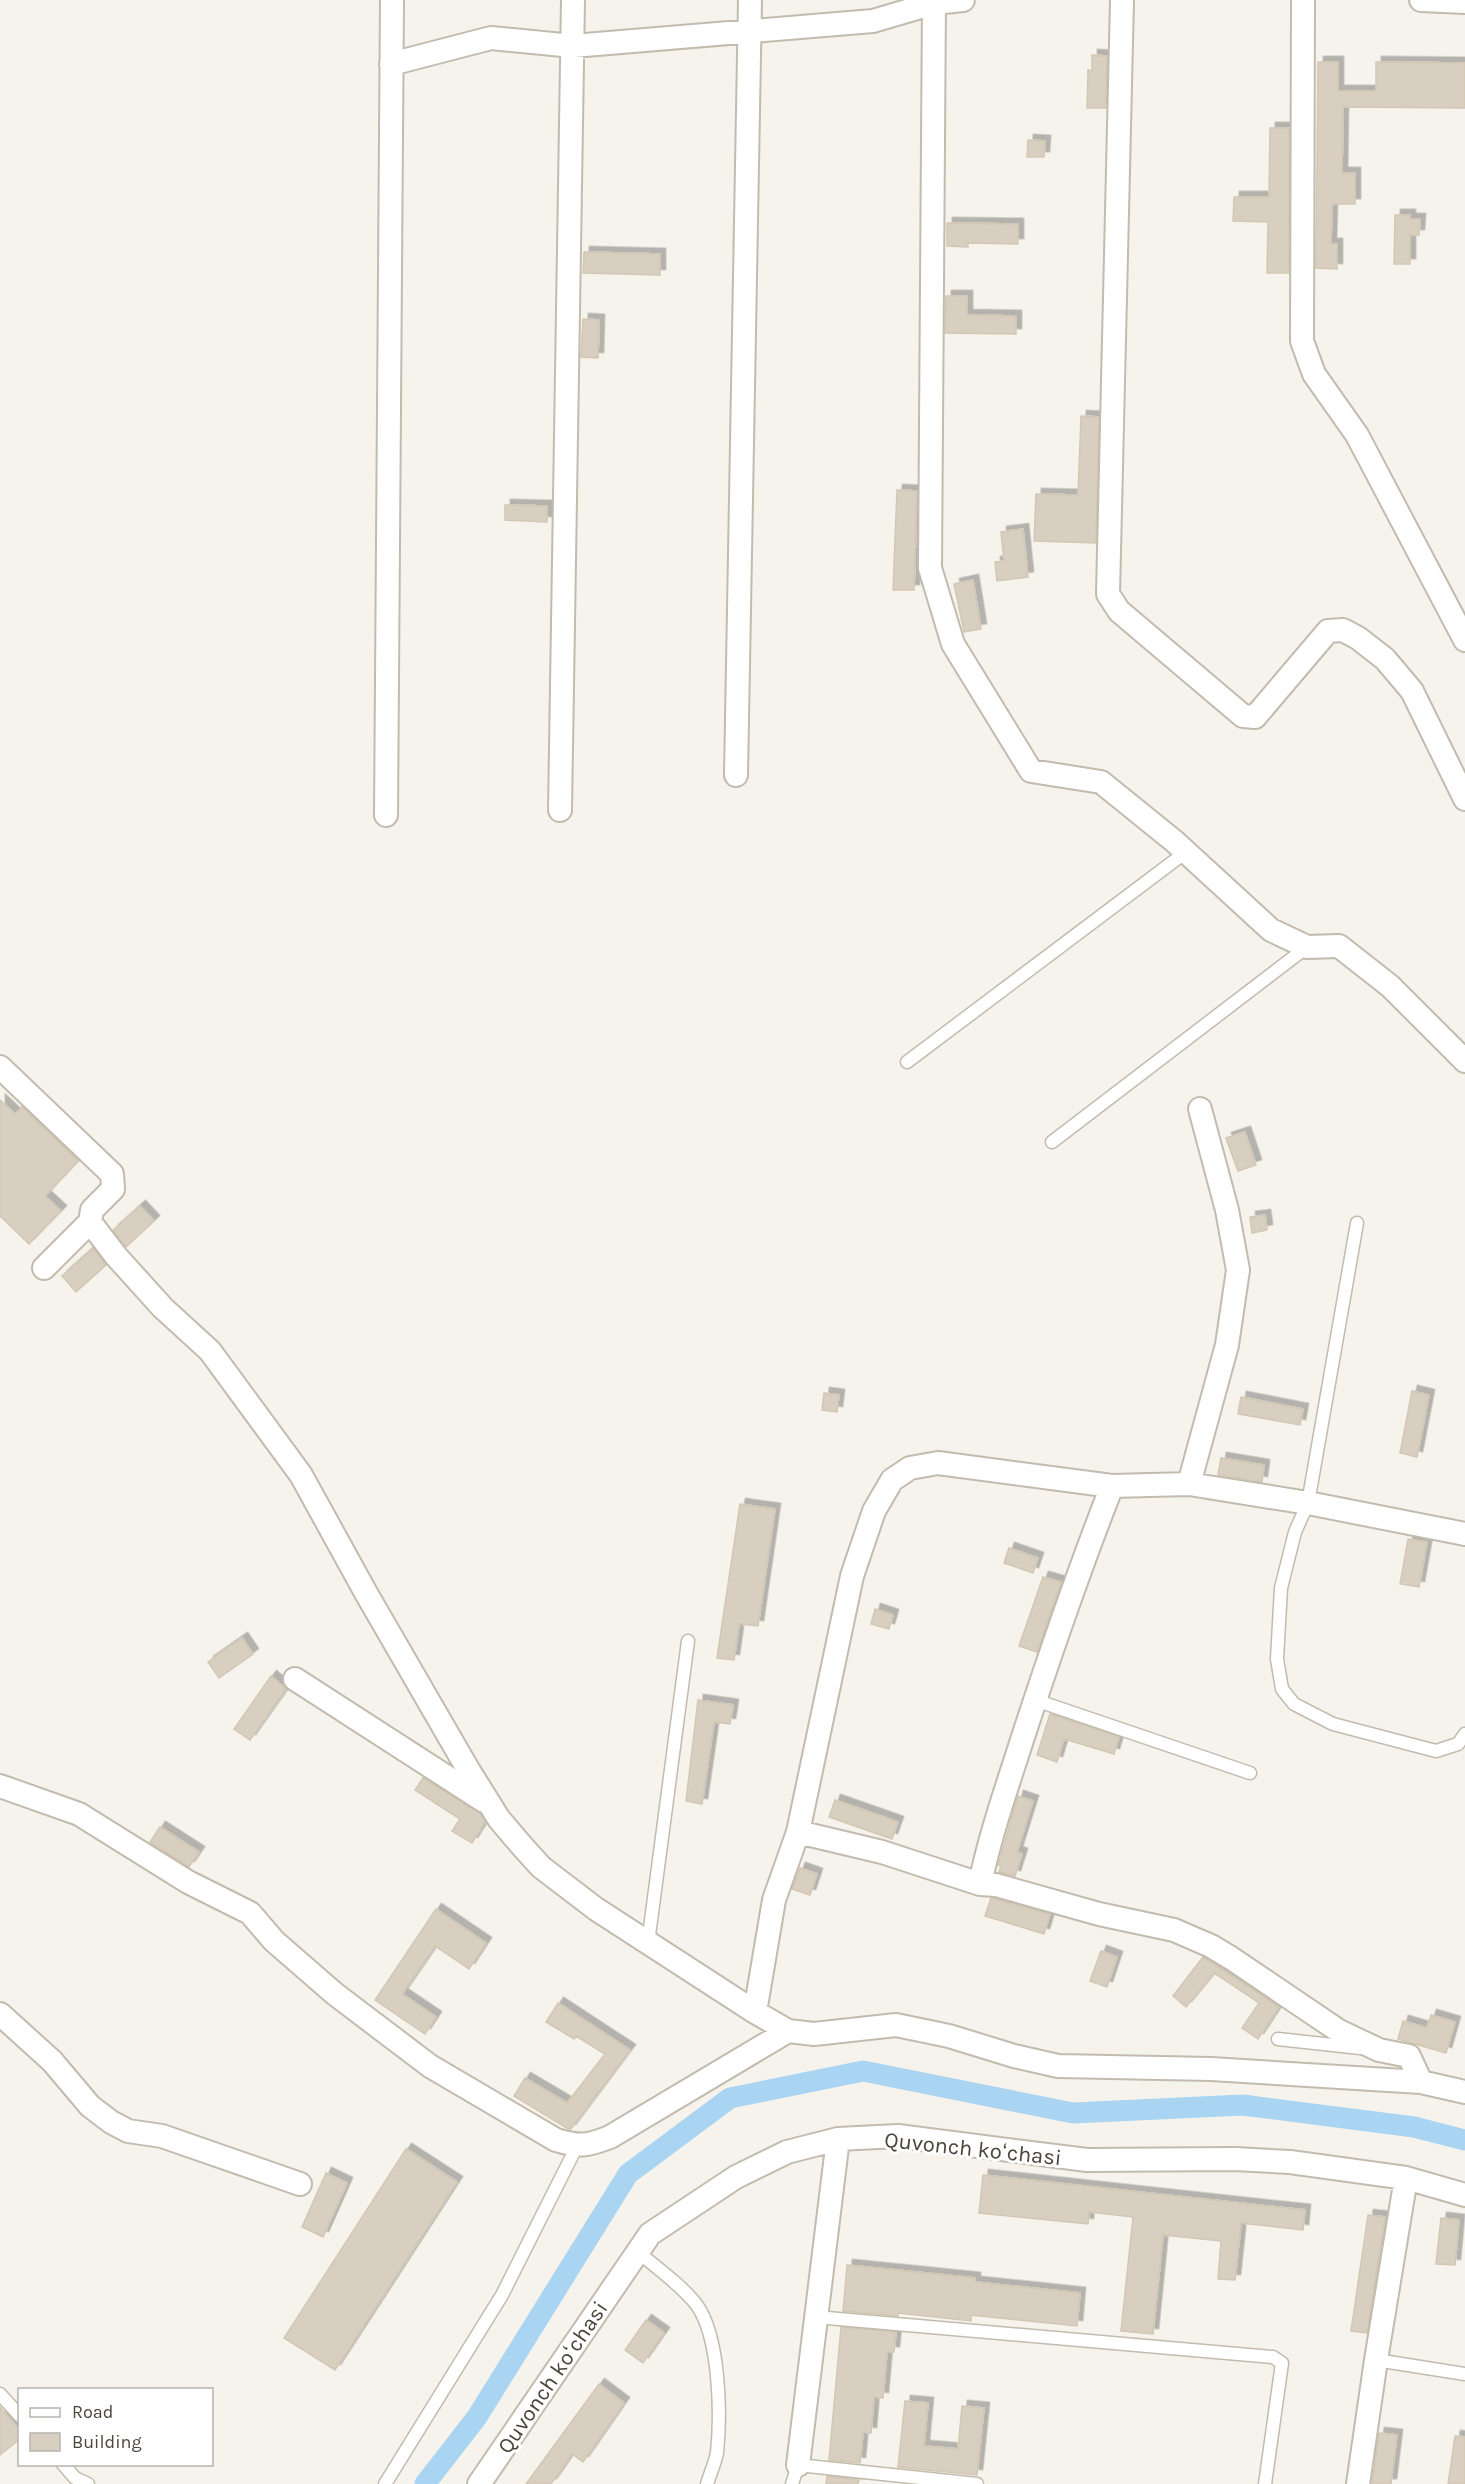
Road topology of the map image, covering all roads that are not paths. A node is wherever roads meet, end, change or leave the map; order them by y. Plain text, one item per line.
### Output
1 (392, 0) edge
2 (573, 0) edge
3 (750, 0) edge
4 (963, 0) edge
5 (1122, 0) edge
6 (1303, 0) edge
7 (1421, 0) edge
8 (934, 2) edge
9 (1465, 2) edge
10 (749, 32) junction
11 (573, 46) junction
12 (391, 63) junction
13 (1465, 640) edge
14 (736, 775) dead end
15 (1465, 799) edge
16 (560, 810) dead end
17 (386, 815) dead end
18 (1186, 852) junction
19 (1307, 947) junction
20 (1465, 1061) edge
21 (907, 1062) dead end
22 (0, 1067) edge
23 (1200, 1108) dead end
24 (1052, 1142) dead end
25 (90, 1222) junction
26 (1357, 1222) dead end
27 (44, 1268) dead end
28 (1189, 1484) junction
29 (1112, 1486) junction
30 (1308, 1503) junction
31 (1465, 1534) edge
32 (688, 1641) dead end
33 (295, 1679) dead end
34 (1035, 1700) junction
35 (1465, 1734) edge
36 (1250, 1773) dead end
37 (0, 1786) edge
38 (490, 1805) junction
39 (798, 1832) junction
40 (980, 1884) junction
41 (648, 1943) junction
42 (754, 2012) junction
43 (0, 2014) edge
44 (788, 2031) junction
45 (1278, 2039) dead end
46 (1379, 2050) junction
47 (1421, 2082) junction
48 (1465, 2092) edge
49 (838, 2139) junction
50 (577, 2146) junction
51 (1406, 2178) junction
52 (300, 2184) dead end
53 (1465, 2195) edge
54 (638, 2252) junction
55 (816, 2318) junction
56 (1376, 2360) junction
57 (1465, 2374) edge
58 (0, 2394) edge
59 (18, 2414) edge
60 (65, 2466) edge
61 (795, 2474) edge
62 (88, 2484) edge
63 (385, 2484) edge
64 (479, 2484) edge
65 (707, 2484) edge
66 (977, 2484) edge
67 (1265, 2484) edge
68 (1358, 2484) edge

1 - 12 street
2 - 11 street
3 - 10 street
4 - 8 street
5 - 15 street
6 - 13 street
7 - 9 street
8 - 10 street
8 - 18 street
10 - 11 street
10 - 14 street
11 - 12 street
11 - 16 street
12 - 17 street
18 - 19 street
18 - 21 lane
19 - 20 street
19 - 24 lane
22 - 25 street
23 - 28 street
25 - 27 street
25 - 38 street
26 - 30 lane
28 - 29 street
28 - 30 street
29 - 34 street
29 - 39 street
30 - 31 street
30 - 35 lane
32 - 41 lane
33 - 38 street
34 - 36 lane
34 - 40 street
37 - 50 street
38 - 41 street
39 - 40 street
39 - 42 street
40 - 46 street
41 - 42 street
42 - 44 street
43 - 52 street
44 - 47 street
44 - 50 street
45 - 46 lane
46 - 47 street
47 - 48 street
49 - 51 street, Quvonch koʻchasi
49 - 54 street, Quvonch koʻchasi
49 - 55 street
50 - 63 lane
51 - 53 street, Quvonch koʻchasi
51 - 56 street
54 - 64 street, Quvonch koʻchasi
54 - 65 lane
55 - 61 street
55 - 67 lane
56 - 57 lane
56 - 68 street
58 - 59 lane
60 - 62 lane
61 - 66 lane

